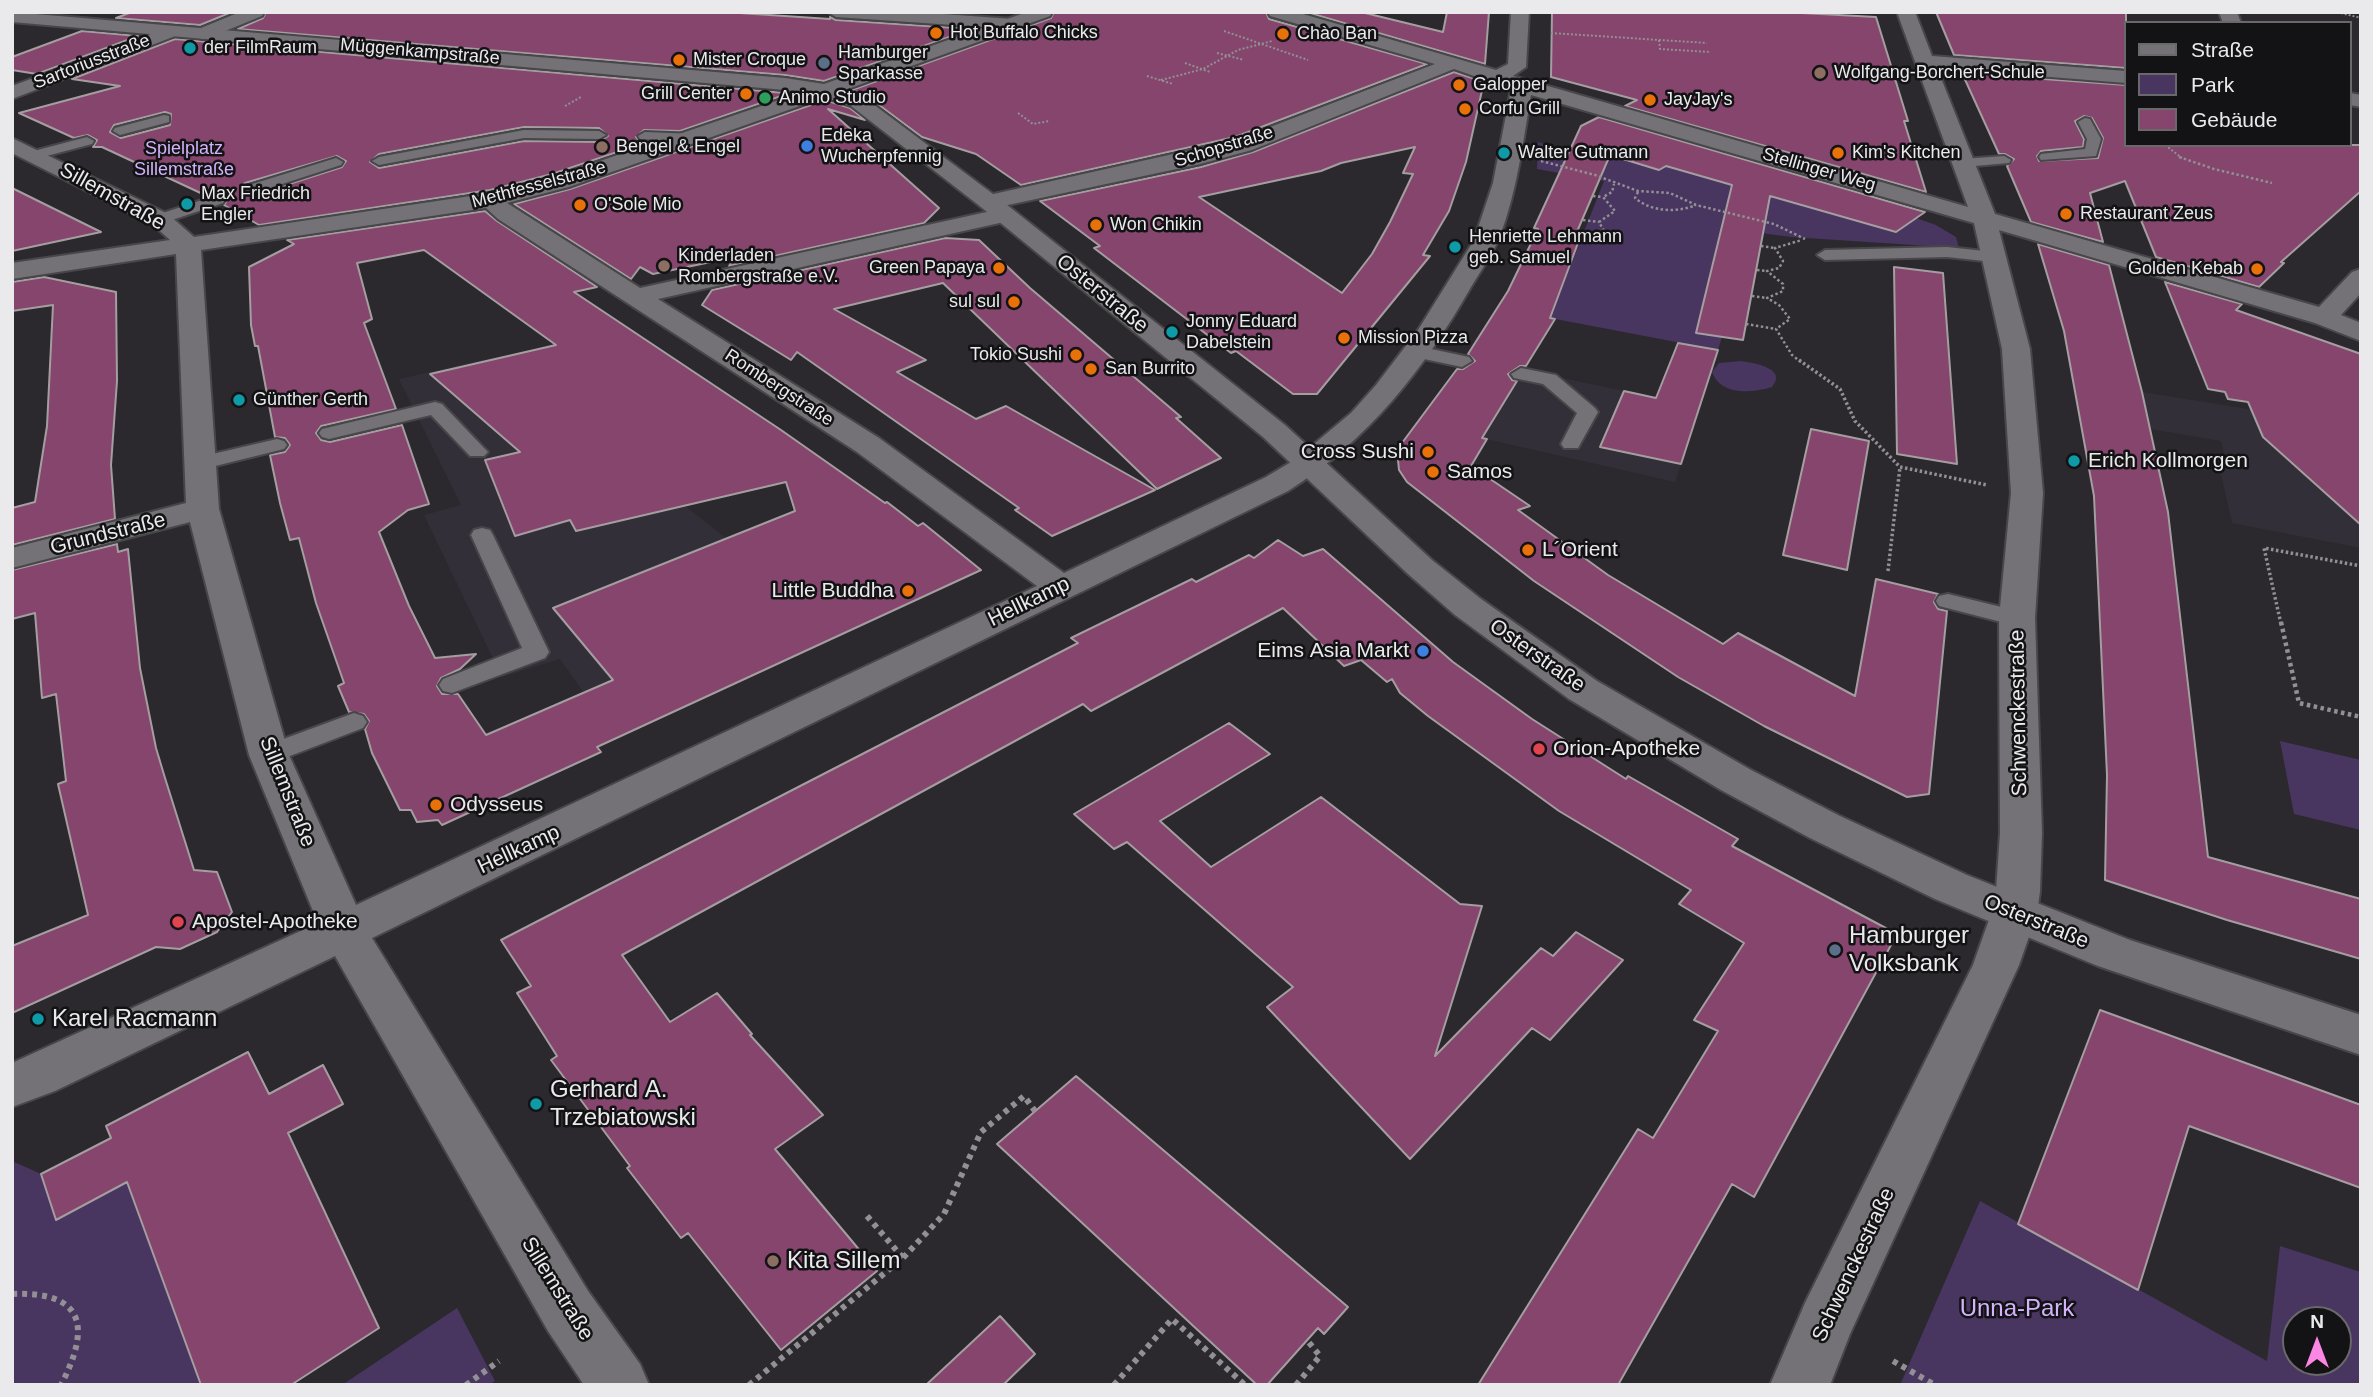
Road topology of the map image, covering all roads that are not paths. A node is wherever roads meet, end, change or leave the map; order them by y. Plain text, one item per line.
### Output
1 (256, 12) edge
2 (836, 12) edge
3 (1044, 12) edge
4 (1276, 12) edge
5 (1520, 12) edge
6 (1906, 12) edge
7 (12, 17) edge
8 (1012, 24) junction
9 (172, 31) junction
10 (202, 34) junction
11 (1925, 61) junction
12 (1451, 64) junction
13 (2124, 77) edge
14 (1508, 81) junction
15 (827, 90) junction
16 (12, 93) edge
17 (164, 119) dead end
18 (2085, 122) dead end
19 (120, 131) dead end
20 (599, 135) dead end
21 (645, 136) dead end
22 (695, 138) junction
23 (87, 141) dead end
24 (12, 144) edge
25 (34, 155) junction
26 (2046, 157) dead end
27 (2004, 160) dead end
28 (379, 161) dead end
29 (336, 162) dead end
30 (1963, 163) junction
31 (251, 188) dead end
32 (217, 200) dead end
33 (491, 200) junction
34 (997, 209) junction
35 (1984, 217) junction
36 (160, 219) junction
37 (188, 244) junction
38 (1825, 255) dead end
39 (1994, 257) junction
40 (12, 271) edge
41 (2361, 277) edge
42 (639, 296) junction
43 (2324, 317) junction
44 (2361, 333) edge
45 (1418, 352) junction
46 (1462, 361) dead end
47 (1521, 374) dead end
48 (329, 433) dead end
49 (1571, 444) dead end
50 (276, 445) dead end
51 (477, 452) dead end
52 (199, 464) junction
53 (1311, 465) junction
54 (203, 509) junction
55 (482, 535) dead end
56 (12, 558) edge
57 (1060, 587) junction
58 (1948, 601) dead end
59 (2018, 618) junction
60 (452, 685) dead end
61 (354, 722) dead end
62 (268, 755) junction
63 (2014, 914) junction
64 (345, 932) junction
65 (2361, 1035) edge
66 (12, 1085) edge
67 (619, 1385) edge
68 (1800, 1385) edge

1 - 10 street
2 - 8 street
3 - 8 street, Methfesselstraße
4 - 12 street, Stellinger Weg
5 - 14 street
6 - 11 street, Schwenckestraße
7 - 9 street, Müggenkampstraße
8 - 15 street, Methfesselstraße
9 - 10 street, Müggenkampstraße
9 - 16 street, Sartoriusstraße
10 - 15 street, Müggenkampstraße
11 - 13 street
11 - 30 street, Schwenckestraße
12 - 14 street, Stellinger Weg
12 - 34 street, Schopstraße
14 - 35 street, Stellinger Weg
14 - 45 street, Hellkamp
15 - 22 street, Methfesselstraße
15 - 34 street, Osterstraße
17 - 19 lane
18 - 26 lane
20 - 28 lane
21 - 22 lane
22 - 33 street, Methfesselstraße
23 - 25 lane
24 - 25 street, Sillemstraße
25 - 36 street, Sillemstraße
27 - 30 lane
29 - 31 lane
30 - 35 street, Schwenckestraße
32 - 36 lane
33 - 37 street, Methfesselstraße
33 - 42 street, Rombergstraße
34 - 42 street, Schopstraße
34 - 53 street, Osterstraße
35 - 39 street, Schwenckestraße
35 - 43 street, Stellinger Weg
36 - 37 street, Sillemstraße
37 - 40 street, Methfesselstraße
37 - 52 street, Sillemstraße
38 - 39 lane
39 - 59 street, Schwenckestraße
41 - 43 street
42 - 57 street, Rombergstraße
43 - 44 street, Stellinger Weg
45 - 46 lane
45 - 53 street, Hellkamp
47 - 49 lane
48 - 51 lane
50 - 52 lane
52 - 54 street, Sillemstraße
53 - 57 street, Hellkamp
53 - 63 street, Osterstraße
54 - 56 street, Grundstraße
54 - 62 street, Sillemstraße
55 - 60 lane
57 - 64 street, Hellkamp
58 - 59 lane
59 - 63 street, Schwenckestraße
61 - 62 lane
62 - 64 street, Sillemstraße
63 - 65 street, Osterstraße
63 - 68 street, Schwenckestraße
64 - 66 street, Hellkamp
64 - 67 street, Sillemstraße

